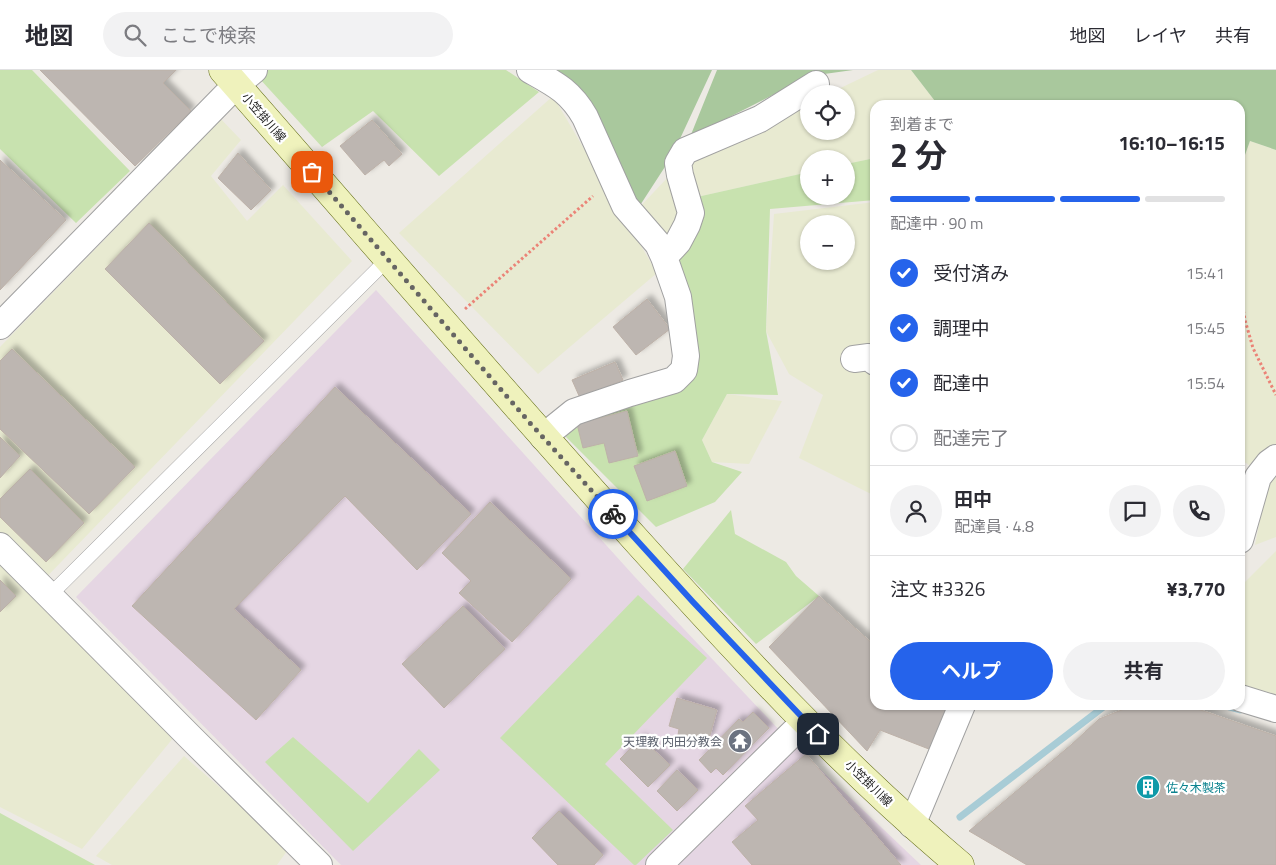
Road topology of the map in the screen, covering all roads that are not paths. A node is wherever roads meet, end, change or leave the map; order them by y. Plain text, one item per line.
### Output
1 (530, 70) edge
2 (238, 75) edge
3 (816, 84) dead end
4 (664, 257) junction
5 (388, 259) junction
6 (0, 326) edge
7 (543, 437) junction
8 (1276, 458) edge
9 (1245, 522) edge
10 (0, 546) edge
11 (50, 595) junction
12 (1245, 699) edge
13 (1276, 708) edge
14 (965, 710) edge
15 (805, 721) junction
16 (912, 825) junction
17 (319, 865) edge
18 (659, 865) edge
19 (960, 865) edge

1 - 4 street
2 - 5 main road, 小笠掛川線
2 - 6 street
3 - 4 street
4 - 7 street
5 - 7 main road, 小笠掛川線
5 - 11 lane
7 - 15 main road, 小笠掛川線
8 - 9 street
10 - 11 street
11 - 17 street
12 - 13 street
14 - 16 street
15 - 16 main road, 小笠掛川線
15 - 18 street
16 - 19 main road, 小笠掛川線

